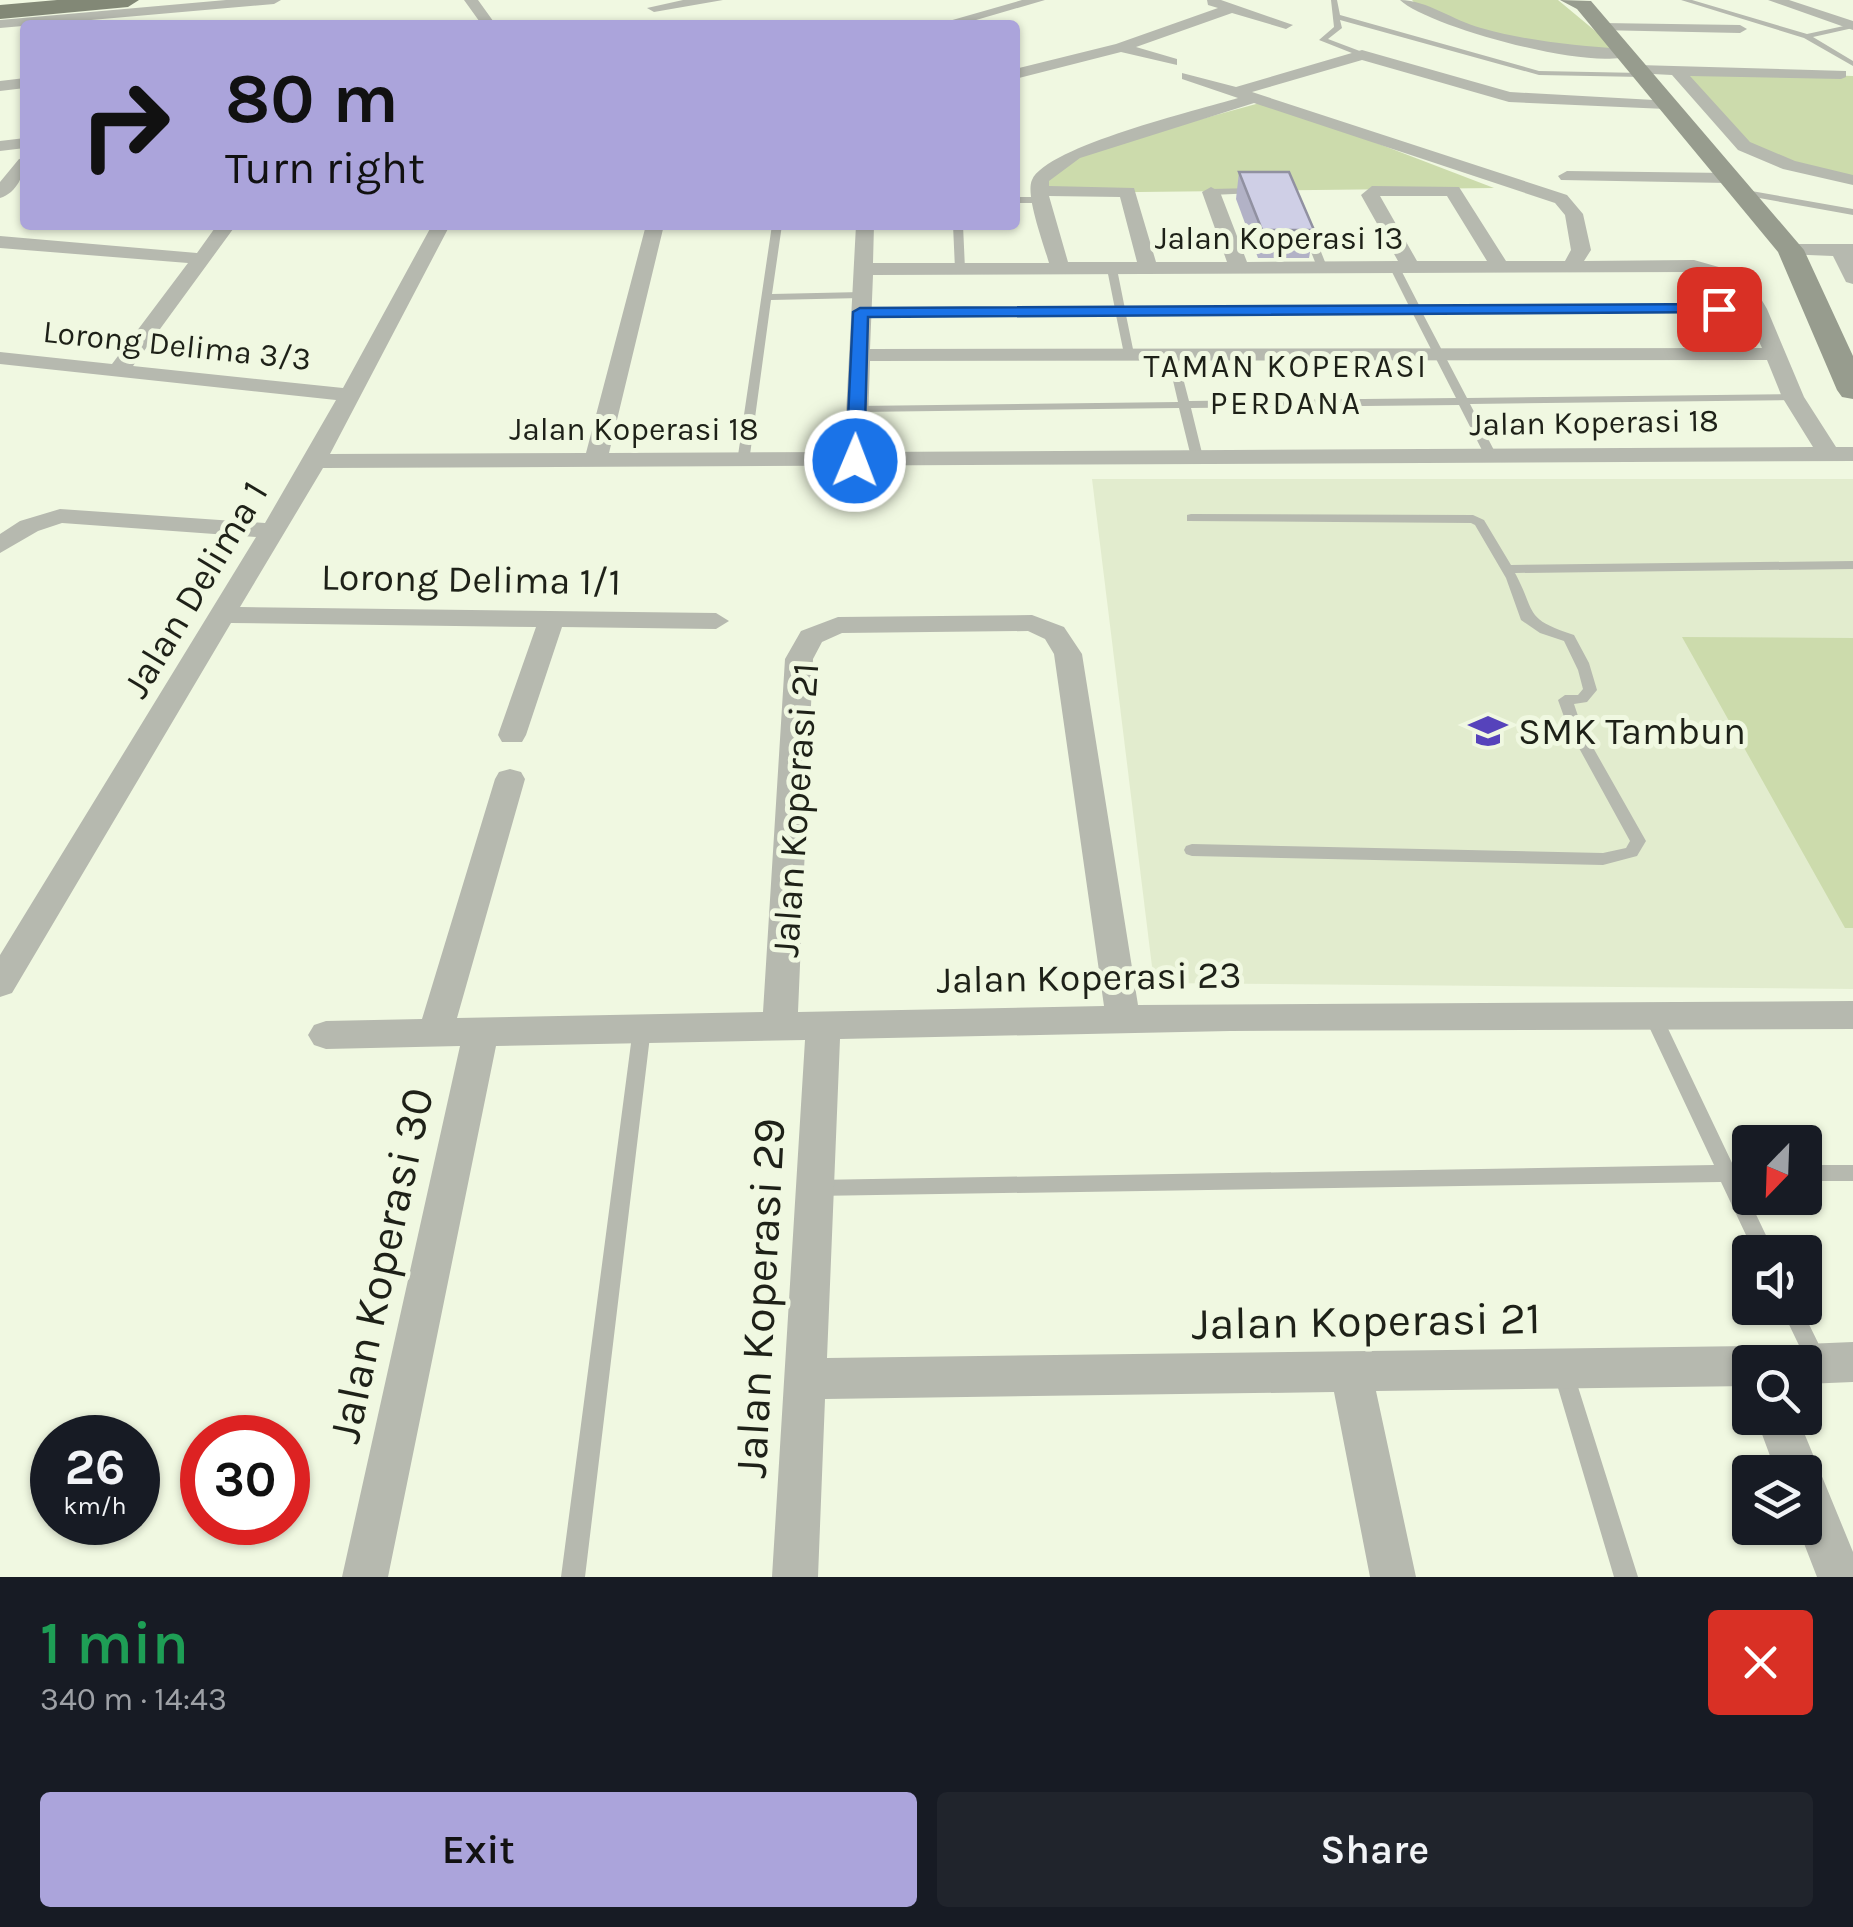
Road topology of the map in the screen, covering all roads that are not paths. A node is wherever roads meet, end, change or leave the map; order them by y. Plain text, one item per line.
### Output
1 (15, 0) edge
2 (128, 0) edge
3 (274, 0) edge
4 (716, 0) edge
5 (1038, 0) edge
6 (1205, 0) edge
7 (1334, 0) edge
8 (1407, 0) edge
9 (1570, 0) edge
10 (1684, 0) edge
11 (1775, 0) edge
12 (0, 1) edge
13 (240, 2) edge
14 (651, 4) edge
15 (1232, 8) junction
16 (0, 12) edge
17 (157, 18) edge
18 (1338, 18) junction
19 (105, 20) edge
20 (961, 20) edge
21 (1286, 25) dead end
22 (1853, 26) edge
23 (1602, 28) junction
24 (1740, 29) dead end
25 (1807, 36) junction
26 (1121, 47) junction
27 (1362, 56) junction
28 (1172, 62) dead end
29 (1634, 66) junction
30 (1847, 69) edge
31 (1677, 71) junction
32 (1020, 73) edge
33 (1187, 76) dead end
34 (1239, 91) junction
35 (1258, 98) junction
36 (1666, 104) junction
37 (20, 169) edge
38 (1567, 176) dead end
39 (1853, 180) edge
40 (1734, 185) junction
41 (1264, 191) edge
42 (1211, 192) joint
43 (0, 193) edge
44 (1042, 196) junction
45 (1020, 199) edge
46 (1853, 212) edge
47 (1301, 214) edge
48 (224, 230) edge
49 (438, 230) edge
50 (654, 230) edge
51 (776, 230) edge
52 (866, 230) edge
53 (958, 230) edge
54 (0, 242) edge
55 (1791, 250) junction
56 (1847, 250) edge
57 (205, 258) junction
58 (1240, 267) junction
59 (1322, 267) junction
60 (1571, 267) junction
61 (1148, 268) junction
62 (1403, 268) junction
63 (1500, 268) junction
64 (864, 269) junction
65 (1060, 269) junction
66 (960, 270) junction
67 (1112, 270) junction
68 (1853, 278) edge
69 (767, 297) junction
70 (861, 304) junction
71 (1118, 308) junction
72 (1757, 308) junction
73 (1419, 310) junction
74 (1129, 354) junction
75 (1774, 354) junction
76 (1442, 355) junction
77 (859, 356) junction
78 (1172, 356) junction
79 (0, 358) edge
80 (117, 372) junction
81 (1853, 390) edge
82 (348, 395) junction
83 (1793, 397) junction
84 (1466, 404) junction
85 (1186, 407) junction
86 (856, 409) junction
87 (1827, 452) junction
88 (1853, 454) edge
89 (1491, 456) junction
90 (1197, 458) junction
91 (315, 461) junction
92 (855, 461) junction
93 (595, 462) junction
94 (743, 462) junction
95 (1191, 518) dead end
96 (272, 532) junction
97 (0, 545) edge
98 (1853, 565) edge
99 (1507, 569) junction
100 (224, 615) junction
101 (552, 616) junction
102 (716, 621) dead end
103 (512, 735) dead end
104 (510, 779) dead end
105 (1192, 850) dead end
106 (0, 984) edge
107 (1853, 1015) edge
108 (1653, 1016) junction
109 (1123, 1019) junction
110 (823, 1024) junction
111 (780, 1026) junction
112 (642, 1028) junction
113 (481, 1032) junction
114 (435, 1033) junction
115 (326, 1035) dead end
116 (1822, 1173) edge
117 (1853, 1173) edge
118 (1726, 1174) junction
119 (1732, 1174) edge
120 (814, 1188) junction
121 (1756, 1235) edge
122 (1801, 1325) edge
123 (1825, 1363) edge
124 (1732, 1366) edge
125 (1562, 1367) junction
126 (1351, 1372) junction
127 (805, 1379) junction
128 (1822, 1532) edge
129 (365, 1577) edge
130 (573, 1577) edge
131 (794, 1577) edge
132 (1393, 1577) edge
133 (1626, 1577) edge
134 (1840, 1577) edge

1 - 12 main road
2 - 16 main road
3 - 13 street
4 - 14 street
5 - 20 street
6 - 15 street
7 - 18 lane
8 - 29 street
9 - 23 street
10 - 25 lane
11 - 22 street
13 - 17 street
15 - 21 street
15 - 26 street
17 - 19 street
18 - 27 lane
18 - 29 lane
22 - 25 lane
23 - 24 street
23 - 29 street
25 - 30 lane
26 - 28 street
26 - 32 street
27 - 34 street
27 - 36 street
29 - 31 street
29 - 36 street
30 - 31 street
31 - 39 street
33 - 34 street
34 - 35 street
35 - 44 street
35 - 60 street
36 - 40 street
37 - 43 street
38 - 40 street
40 - 46 lane
40 - 55 street
41 - 42 lane
42 - 58 street
44 - 45 lane
44 - 61 street
44 - 65 street
47 - 59 lane
48 - 57 street
49 - 82 street, Jalan Delima 1
50 - 93 street
51 - 69 lane
52 - 64 street
53 - 66 lane
54 - 57 street
55 - 56 street
55 - 81 street
56 - 68 street
57 - 80 street
58 - 59 street, Jalan Koperasi 13
58 - 61 street, Jalan Koperasi 13
59 - 62 street, Jalan Koperasi 13
60 - 63 street, Jalan Koperasi 13
60 - 72 street, Jalan Koperasi 13
61 - 67 street, Jalan Koperasi 13
62 - 63 street, Jalan Koperasi 13
62 - 63 street
62 - 73 lane
64 - 66 street, Jalan Koperasi 13
64 - 70 street
65 - 66 street, Jalan Koperasi 13
65 - 67 street, Jalan Koperasi 13
67 - 71 lane
69 - 70 lane
69 - 94 lane
70 - 71 lane
70 - 77 street
71 - 73 lane
71 - 74 lane
72 - 73 lane
72 - 75 street
73 - 76 lane
74 - 77 street
74 - 78 street
75 - 76 street
75 - 83 street
76 - 78 street
76 - 84 lane
77 - 86 street
78 - 85 lane
79 - 80 street, Lorong Delima 3/3
80 - 82 street, Lorong Delima 3/3
82 - 91 street, Jalan Delima 1
83 - 84 lane
83 - 87 street
84 - 85 lane
84 - 89 lane
85 - 86 lane
85 - 90 lane
86 - 92 street
87 - 88 street, Jalan Koperasi 18
87 - 89 street, Jalan Koperasi 18
89 - 90 street, Jalan Koperasi 18
90 - 92 street, Jalan Koperasi 18
91 - 93 street, Jalan Koperasi 18
91 - 96 street, Jalan Delima 1
92 - 94 street, Jalan Koperasi 18
93 - 94 street, Jalan Koperasi 18
95 - 99 lane
96 - 97 street
96 - 100 street, Jalan Delima 1
98 - 99 lane
99 - 105 lane
100 - 101 street, Lorong Delima 1/1
100 - 106 street, Jalan Delima 1
101 - 102 street, Lorong Delima 1/1
101 - 103 street
104 - 114 street
107 - 108 street, Jalan Koperasi 23
108 - 109 street, Jalan Koperasi 23
108 - 118 lane
109 - 110 street, Jalan Koperasi 23
109 - 111 street, Jalan Koperasi 21
110 - 111 street, Jalan Koperasi 23
110 - 120 street, Jalan Koperasi 29
111 - 112 street, Jalan Koperasi 23
112 - 113 street, Jalan Koperasi 23
112 - 130 lane
113 - 114 street, Jalan Koperasi 23
113 - 129 street, Jalan Koperasi 30
114 - 115 street, Jalan Koperasi 23
116 - 117 lane
118 - 119 lane
118 - 120 lane
118 - 121 lane
120 - 127 street, Jalan Koperasi 29
122 - 123 lane
124 - 125 street, Jalan Koperasi 21
125 - 126 street, Jalan Koperasi 21
125 - 133 lane
126 - 127 street, Jalan Koperasi 21
126 - 132 street
127 - 131 street, Jalan Koperasi 29
128 - 134 street

